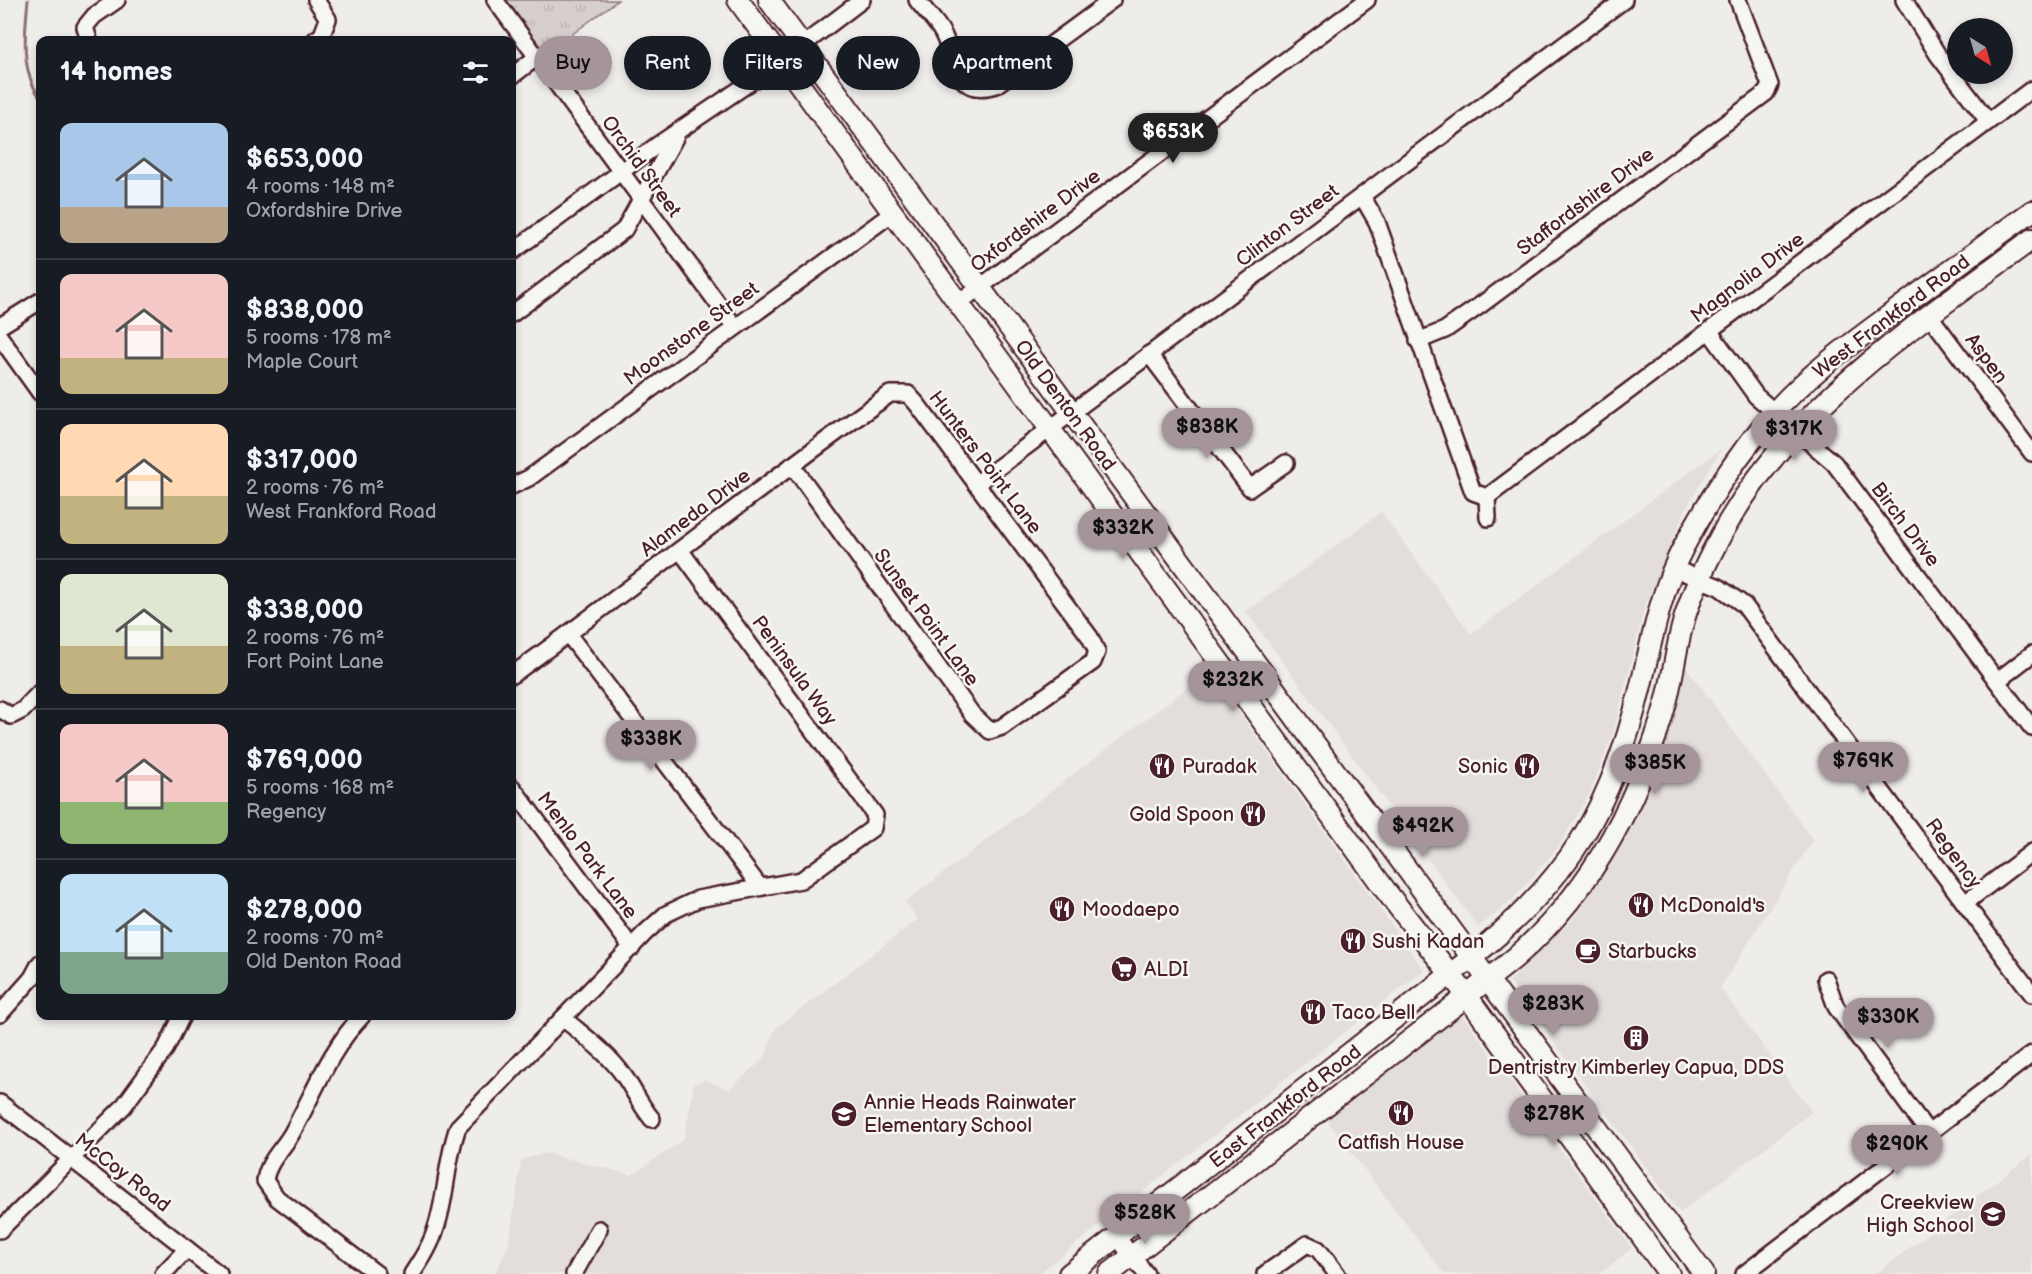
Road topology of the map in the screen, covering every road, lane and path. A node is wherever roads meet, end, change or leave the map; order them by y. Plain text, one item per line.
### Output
1 (117, 0) edge
2 (316, 0) edge
3 (495, 0) edge
4 (738, 0) edge
5 (769, 0) edge
6 (862, 0) edge
7 (917, 0) edge
8 (1112, 0) edge
9 (1367, 0) edge
10 (1624, 0) edge
11 (1738, 0) edge
12 (1904, 0) edge
13 (87, 34) edge
14 (321, 36) edge
15 (765, 36) edge
16 (796, 36) edge
17 (815, 36) edge
18 (534, 53) edge
19 (534, 59) edge
20 (516, 73) edge
21 (824, 73) edge
22 (1770, 85) junction
23 (1786, 89) dead end
24 (2032, 89) edge
25 (561, 90) edge
26 (739, 90) edge
27 (805, 90) edge
28 (1988, 121) junction
29 (679, 131) junction
30 (621, 172) junction
31 (1362, 196) junction
32 (642, 201) junction
33 (2032, 211) edge
34 (894, 212) junction
35 (2032, 240) edge
36 (516, 249) edge
37 (981, 286) junction
38 (960, 302) junction
39 (36, 304) edge
40 (516, 311) edge
41 (1930, 316) junction
42 (0, 326) edge
43 (735, 327) junction
44 (1710, 332) junction
45 (0, 337) edge
46 (1418, 341) junction
47 (1149, 354) junction
48 (36, 387) edge
49 (908, 394) joint
50 (1072, 412) junction
51 (1774, 412) junction
52 (1051, 428) junction
53 (1796, 431) junction
54 (2032, 453) edge
55 (1286, 463) dead end
56 (792, 465) junction
57 (516, 484) edge
58 (976, 484) junction
59 (1487, 497) junction
60 (1488, 518) dead end
61 (680, 550) junction
62 (1673, 568) junction
63 (1700, 580) junction
64 (568, 634) junction
65 (2032, 654) edge
66 (516, 672) edge
67 (1997, 681) junction
68 (1052, 693) joint
69 (36, 696) edge
70 (0, 709) edge
71 (1294, 715) junction
72 (2032, 728) edge
73 (1270, 732) junction
74 (516, 792) edge
75 (2032, 852) edge
76 (760, 887) junction
77 (1965, 903) junction
78 (632, 948) junction
79 (1472, 958) junction
80 (36, 970) edge
81 (1449, 975) junction
82 (1487, 979) junction
83 (1826, 979) dead end
84 (2032, 994) edge
85 (1467, 996) junction
86 (0, 1014) edge
87 (563, 1018) junction
88 (180, 1020) edge
89 (359, 1020) edge
90 (2032, 1054) edge
91 (1314, 1083) junction
92 (1328, 1103) junction
93 (0, 1104) edge
94 (652, 1119) dead end
95 (1927, 1131) junction
96 (71, 1158) junction
97 (1627, 1168) junction
98 (1605, 1185) junction
99 (599, 1229) dead end
100 (0, 1230) edge
101 (1117, 1237) junction
102 (187, 1249) junction
103 (1132, 1256) junction
104 (162, 1274) edge
105 (219, 1274) edge
106 (377, 1274) edge
107 (412, 1274) edge
108 (574, 1274) edge
109 (1069, 1274) edge
110 (1109, 1274) edge
111 (1146, 1274) edge
112 (1264, 1274) edge
113 (1337, 1274) edge
114 (1669, 1274) edge
115 (1704, 1274) edge
116 (1744, 1274) edge

1 - 13 street
2 - 14 street
3 - 18 street, Orchid Street
4 - 15 main road, Old Denton Road
5 - 16 main road, Old Denton Road
6 - 17 street
7 - 8 street
9 - 37 street, Oxfordshire Drive
10 - 31 street, Clinton Street
11 - 22 street
12 - 28 street
19 - 20 street
21 - 37 main road, Old Denton Road
22 - 23 street
22 - 46 street, Staffordshire Drive
24 - 28 street, Magnolia Drive
25 - 30 street, Orchid Street
26 - 29 street
27 - 34 main road, Old Denton Road
28 - 44 street, Magnolia Drive
29 - 30 street
29 - 32 street
30 - 32 street, Orchid Street
30 - 36 street
31 - 46 street
31 - 47 street, Clinton Street
32 - 40 street
32 - 43 street, Orchid Street
33 - 51 main road, West Frankford Road
34 - 38 main road, Old Denton Road
34 - 43 street, Moonstone Street
35 - 41 main road, West Frankford Road
37 - 38 street, Oxfordshire Drive
37 - 50 main road, Old Denton Road
38 - 52 main road, Old Denton Road
39 - 42 street
41 - 53 main road, West Frankford Road
41 - 54 street, Aspen
43 - 57 street, Moonstone Street
44 - 51 street, Birch Drive
44 - 59 street, Magnolia Drive
45 - 48 street
46 - 59 street
47 - 50 street, Clinton Street
47 - 55 street
49 - 56 street, Alameda Drive
49 - 58 street, Hunters Point Lane
50 - 52 street, Clinton Street
50 - 71 main road, Old Denton Road
51 - 53 street, Birch Drive
51 - 62 main road, West Frankford Road
52 - 58 street, Clinton Street
52 - 73 main road, Old Denton Road
53 - 63 main road, West Frankford Road
53 - 67 street, Birch Drive
56 - 61 street, Alameda Drive
56 - 68 street, Sunset Point Lane
58 - 68 street, Hunters Point Lane
59 - 60 street
61 - 64 street, Alameda Drive
61 - 76 street, Peninsula Way
62 - 63 street, Regency
62 - 79 main road, West Frankford Road
63 - 77 street, Regency
63 - 82 main road, West Frankford Road
64 - 66 street, Alameda Drive
64 - 76 street
65 - 67 street
67 - 72 street, Birch Drive
69 - 70 street
71 - 73 main road
71 - 79 main road, Old Denton Road
73 - 81 main road, Old Denton Road
74 - 78 street, Menlo Park Lane
75 - 77 street
76 - 78 street
77 - 84 street, Regency
78 - 87 street
79 - 81 main road, East Frankford Road
79 - 82 main road, Old Denton Road
80 - 86 street
81 - 85 main road, Old Denton Road
81 - 91 main road, East Frankford Road
82 - 85 main road, East Frankford Road
82 - 97 main road, Old Denton Road
83 - 95 street
85 - 92 main road, East Frankford Road
85 - 98 main road, Old Denton Road
87 - 94 street
87 - 107 street
88 - 96 street
89 - 106 street
90 - 95 street
91 - 92 main road
91 - 101 main road, East Frankford Road
92 - 103 main road, East Frankford Road
93 - 96 street, McCoy Road
95 - 116 street
96 - 100 street
96 - 102 street, McCoy Road
97 - 98 main road
97 - 115 main road, Old Denton Road
98 - 114 main road, Old Denton Road
99 - 108 street
101 - 103 street
101 - 109 main road, East Frankford Road
102 - 104 street
102 - 105 street, McCoy Road
103 - 110 main road, East Frankford Road
103 - 111 street
112 - 113 street

